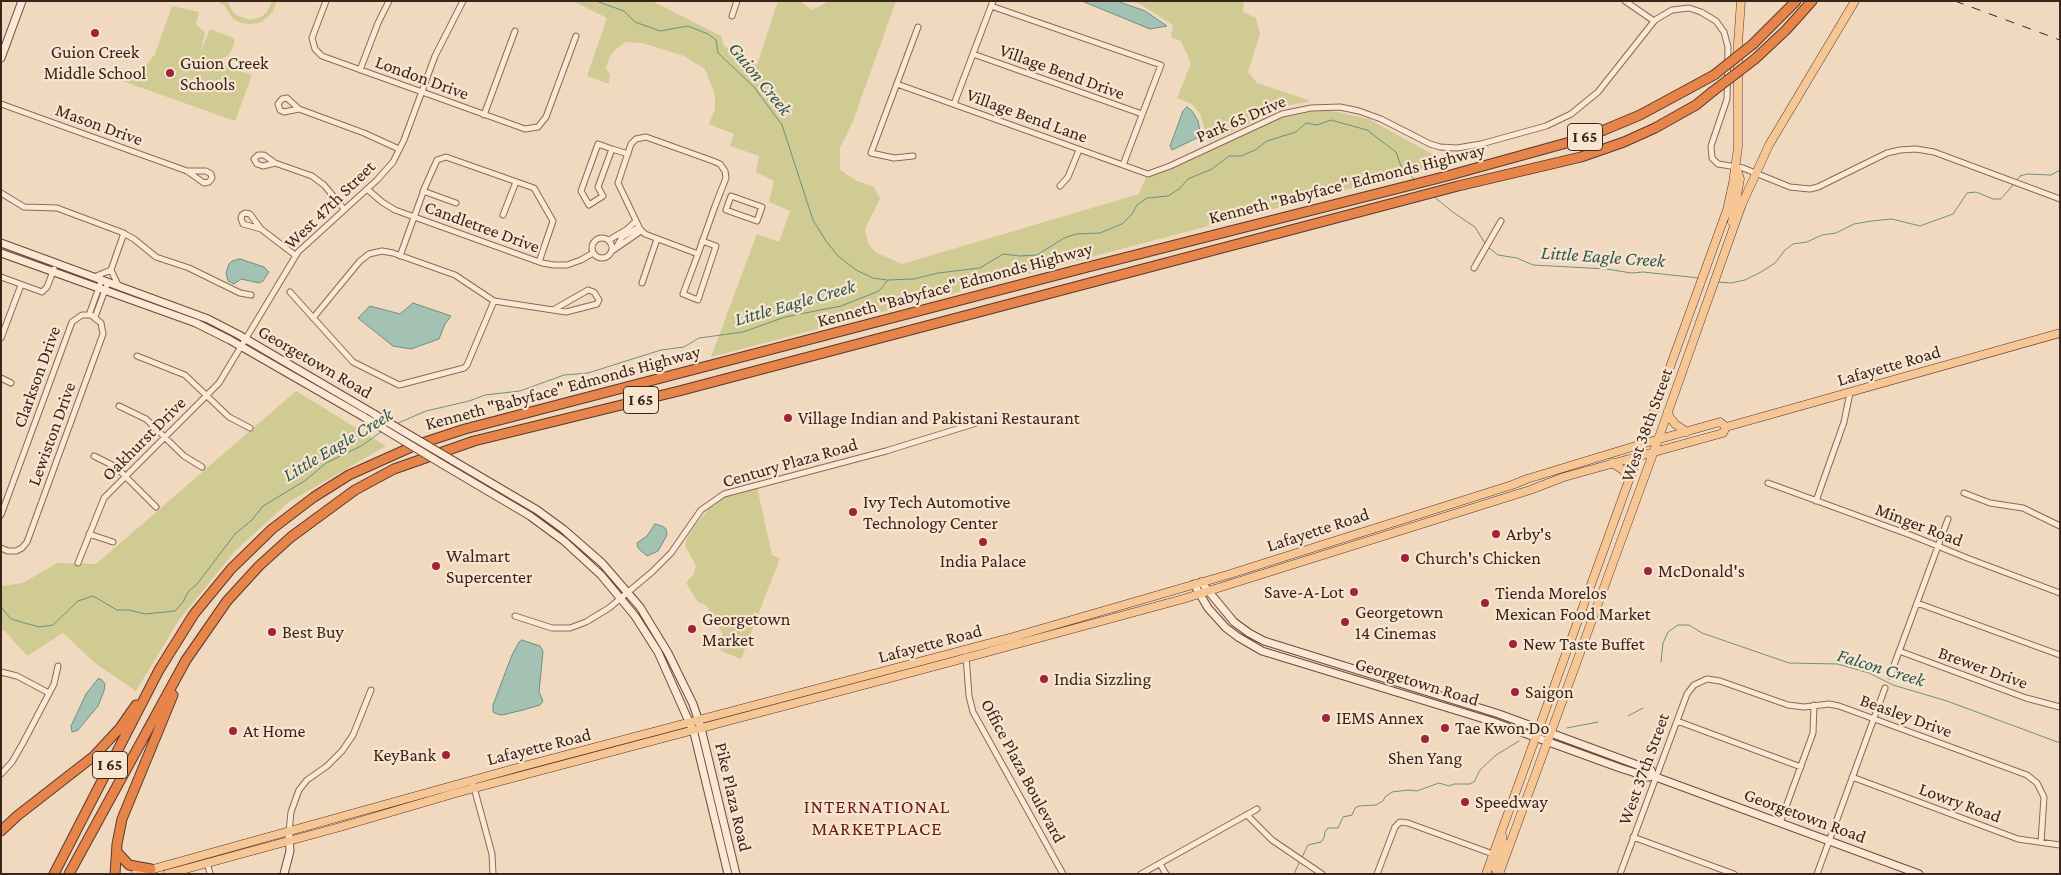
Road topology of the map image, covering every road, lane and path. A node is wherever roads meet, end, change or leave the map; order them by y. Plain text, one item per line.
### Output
1 (22, 1) edge
2 (326, 1) edge
3 (389, 1) edge
4 (463, 1) edge
5 (737, 1) edge
6 (1624, 1) edge
7 (1741, 1) edge
8 (1796, 1) edge
9 (1812, 1) edge
10 (1856, 1) edge
11 (992, 4) edge
12 (732, 16) dead end
13 (1654, 22) junction
14 (918, 28) dead end
15 (515, 31) dead end
16 (576, 36) dead end
17 (972, 54) junction
18 (1, 58) edge
19 (360, 70) junction
20 (896, 84) junction
21 (421, 92) junction
22 (1, 104) edge
23 (954, 104) junction
24 (299, 109) dead end
25 (484, 114) junction
26 (1142, 114) junction
27 (399, 149) junction
28 (612, 149) junction
29 (1079, 150) junction
30 (628, 154) junction
31 (913, 156) dead end
32 (275, 163) dead end
33 (1123, 165) junction
34 (1736, 167) junction
35 (187, 172) dead end
36 (1755, 173) junction
37 (1148, 174) joint
38 (516, 182) junction
39 (1060, 186) dead end
40 (367, 189) junction
41 (423, 191) junction
42 (1, 193) edge
43 (2060, 198) edge
44 (456, 203) dead end
45 (715, 206) junction
46 (344, 209) junction
47 (726, 210) junction
48 (503, 215) dead end
49 (413, 216) junction
50 (1501, 221) dead end
51 (639, 226) junction
52 (261, 229) dead end
53 (1732, 229) junction
54 (124, 233) junction
55 (657, 239) junction
56 (609, 240) junction
57 (702, 241) junction
58 (1, 243) edge
59 (614, 250) junction
60 (1, 252) edge
61 (593, 253) junction
62 (698, 254) junction
63 (296, 255) junction
64 (400, 256) junction
65 (539, 262) junction
66 (56, 263) junction
67 (1474, 268) dead end
68 (111, 270) junction
69 (53, 271) junction
70 (1, 277) edge
71 (101, 279) junction
72 (642, 283) dead end
73 (21, 285) junction
74 (118, 285) junction
75 (102, 289) junction
76 (290, 292) dead end
77 (251, 295) dead end
78 (494, 301) junction
79 (553, 310) junction
80 (92, 316) junction
81 (313, 318) junction
82 (2060, 333) edge
83 (1, 338) edge
84 (243, 342) junction
85 (137, 356) dead end
86 (1, 378) edge
87 (11, 383) dead end
88 (1850, 393) junction
89 (207, 396) junction
90 (119, 406) dead end
91 (1668, 411) junction
92 (983, 421) dead end
93 (1726, 427) junction
94 (250, 428) dead end
95 (1688, 432) junction
96 (164, 437) junction
97 (1658, 440) junction
98 (1642, 444) junction
99 (1654, 452) junction
100 (94, 456) dead end
101 (1638, 456) junction
102 (1612, 463) junction
103 (202, 467) dead end
104 (125, 476) junction
105 (1629, 480) junction
106 (1768, 483) dead end
107 (1964, 493) dead end
108 (1816, 501) junction
109 (156, 507) dead end
110 (1, 515) edge
111 (1948, 519) dead end
112 (2060, 526) edge
113 (89, 534) junction
114 (114, 542) dead end
115 (1938, 546) junction
116 (3, 550) edge
117 (1602, 555) junction
118 (78, 563) dead end
119 (1197, 583) junction
120 (1208, 591) junction
121 (628, 592) junction
122 (2060, 593) edge
123 (1198, 594) junction
124 (622, 598) junction
125 (1917, 603) junction
126 (1585, 604) junction
127 (1597, 605) junction
128 (223, 606) junction
129 (515, 616) dead end
130 (1583, 641) junction
131 (1898, 651) junction
132 (966, 653) junction
133 (2060, 655) edge
134 (167, 656) junction
135 (58, 666) dead end
136 (1, 672) edge
137 (1890, 676) dead end
138 (1702, 681) joint
139 (1885, 688) dead end
140 (371, 690) dead end
141 (49, 693) junction
142 (1814, 705) junction
143 (2060, 707) edge
144 (1874, 718) junction
145 (1677, 721) junction
146 (700, 724) junction
147 (691, 726) junction
148 (1538, 733) junction
149 (1550, 733) junction
150 (1547, 742) junction
151 (1800, 767) junction
152 (1, 774) edge
153 (1655, 776) junction
154 (1852, 777) junction
155 (473, 784) junction
156 (1258, 810) dead end
157 (1248, 816) junction
158 (1780, 823) junction
159 (725, 827) junction
160 (717, 829) junction
161 (1, 831) edge
162 (1502, 831) junction
163 (289, 832) junction
164 (1633, 837) junction
165 (290, 840) junction
166 (1829, 841) junction
167 (2042, 842) junction
168 (2060, 845) edge
169 (117, 852) junction
170 (1493, 854) junction
171 (207, 862) junction
172 (1160, 864) junction
173 (150, 869) junction
174 (54, 874) edge
175 (69, 874) edge
176 (115, 874) edge
177 (135, 874) edge
178 (167, 874) edge
179 (210, 874) edge
180 (284, 874) edge
181 (492, 874) edge
182 (728, 874) edge
183 (735, 874) edge
184 (1063, 874) edge
185 (1141, 874) edge
186 (1166, 874) edge
187 (1322, 874) edge
188 (1378, 874) edge
189 (1486, 874) edge
190 (1498, 874) edge
191 (1620, 874) edge
192 (1734, 874) edge
193 (1817, 874) edge
194 (1919, 874) edge

1 - 18 main road
2 - 19 street, London Drive
3 - 19 street
4 - 21 street, West 47th Street
5 - 12 street
6 - 13 street
7 - 34 main road, West 38th Street
8 - 134 highway, Kenneth "Babyface" Edmonds Highway / I 65, bridge
9 - 128 highway, Kenneth "Babyface" Edmonds Highway / I 65, bridge
10 - 36 main road, West 38th Street
11 - 17 street
11 - 26 street
13 - 34 street
13 - 37 street, Park 65 Drive
14 - 20 street
15 - 25 street
16 - 25 street, London Drive
17 - 23 street
17 - 26 street, Village Bend Drive
19 - 21 street, London Drive
20 - 23 street, Village Bend Lane
20 - 31 street
21 - 25 street, London Drive
21 - 27 street, West 47th Street
22 - 35 street, Mason Drive
23 - 29 street, Village Bend Lane
24 - 27 street
26 - 33 street
27 - 40 street, West 47th Street
28 - 28 street
28 - 30 street
29 - 33 street, Village Bend Lane
29 - 39 street
30 - 45 street
30 - 51 street
32 - 46 street
33 - 37 street, Village Bend Lane
34 - 36 street
34 - 53 main road
34 - 98 main road, West 38th Street
36 - 43 street
36 - 53 main road, West 38th Street
38 - 41 street
38 - 48 street
38 - 65 street
40 - 46 street, West 47th Street
40 - 49 street, Candletree Drive
41 - 44 street
41 - 49 street
42 - 54 street
45 - 47 street
45 - 57 street
46 - 63 street, West 47th Street
47 - 47 street
49 - 64 street
49 - 65 street, Candletree Drive
50 - 67 street
51 - 55 street
51 - 56 street, Candletree Drive
51 - 59 street, Candletree Drive
52 - 63 street
53 - 91 main road, West 38th Street
54 - 68 street
54 - 77 street
55 - 62 street
55 - 72 street
56 - 59 street
56 - 61 street, Candletree Drive
57 - 62 street
57 - 62 street
58 - 66 main road, Georgetown Road
59 - 61 street, Candletree Drive
60 - 69 main road, Georgetown Road
61 - 65 street, Candletree Drive
63 - 84 street, West 47th Street
64 - 78 street
64 - 81 street
66 - 69 street
66 - 71 main road, Georgetown Road
68 - 71 street
68 - 74 street
69 - 73 street
69 - 75 main road, Georgetown Road
70 - 73 street
71 - 74 main road, Georgetown Road
71 - 75 street
73 - 83 street
74 - 84 main road, Georgetown Road
75 - 80 street
75 - 84 main road, Georgetown Road
76 - 81 street
78 - 79 street
78 - 81 street
79 - 79 street
80 - 110 street, Clarkson Drive
80 - 116 street, Lewiston Drive
82 - 88 main road, Lafayette Road
84 - 89 street, Oakhurst Drive
84 - 121 main road, Georgetown Road, bridge
84 - 124 main road, Georgetown Road, bridge
85 - 89 street
86 - 87 street
88 - 93 main road, Lafayette Road
88 - 108 street
89 - 94 street
89 - 96 street, Oakhurst Drive
90 - 96 street
91 - 95 main road
91 - 97 main road, West 38th Street
92 - 121 street, Century Plaza Road
93 - 95 main road, Lafayette Road
93 - 99 main road, Lafayette Road
95 - 97 main road, Lafayette Road
96 - 103 street
96 - 104 street, Oakhurst Drive
97 - 98 main road, Lafayette Road
97 - 99 main road, West 38th Street
98 - 101 main road, West 38th Street
98 - 119 main road, Lafayette Road
99 - 101 main road, Lafayette Road
99 - 127 main road, West 38th Street
100 - 104 street
101 - 102 main road, Lafayette Road
101 - 105 main road, West 38th Street
102 - 105 main road
102 - 120 main road, Lafayette Road
104 - 109 street
104 - 113 street, Oakhurst Drive
105 - 117 main road, West 38th Street
106 - 108 street, Minger Road
107 - 112 street
108 - 115 street, Minger Road
111 - 115 street
113 - 114 street
113 - 118 street, Oakhurst Drive
115 - 122 street, Minger Road
115 - 125 street
117 - 126 main road, West 38th Street
117 - 127 main road
119 - 120 main road, Georgetown Road
119 - 123 main road, Georgetown Road
119 - 132 main road, Lafayette Road
120 - 123 main road, Lafayette Road
120 - 148 main road, Georgetown Road
121 - 124 street, Century Plaza Road
121 - 146 main road, Georgetown Road
123 - 132 main road, Lafayette Road
123 - 148 main road, Georgetown Road
124 - 129 street, Century Plaza Road
124 - 147 main road, Georgetown Road
125 - 131 street
125 - 133 street
126 - 130 main road
126 - 148 main road, West 38th Street
127 - 130 main road, West 38th Street
128 - 169 highway
128 - 175 highway, Kenneth "Babyface" Edmonds Highway / I 65
130 - 149 main road, West 38th Street
131 - 137 street
131 - 143 street, Brewer Drive
132 - 146 main road, Lafayette Road
132 - 184 street, Office Plaza Boulevard
134 - 161 highway
134 - 174 highway, Kenneth "Babyface" Edmonds Highway / I 65
135 - 141 street
136 - 141 street
138 - 142 street, Beasley Drive
138 - 145 street, West 37th Street
139 - 144 street
140 - 163 street
141 - 152 street
142 - 144 street, Beasley Drive
142 - 151 street
144 - 154 street
144 - 167 street, Beasley Drive
145 - 151 street
145 - 153 street, West 37th Street
146 - 147 main road, Lafayette Road
146 - 159 main road, Pike Plaza Road
147 - 155 main road, Lafayette Road
147 - 160 main road, Pike Plaza Road
148 - 149 main road, Georgetown Road
148 - 150 main road, Georgetown Road
148 - 162 main road, West 38th Street
149 - 150 main road, West 38th Street
149 - 153 main road, Georgetown Road
150 - 153 main road, Georgetown Road
150 - 190 main road, West 38th Street
151 - 158 street
153 - 158 main road, Georgetown Road
153 - 164 street, West 37th Street
154 - 166 street
154 - 167 street, Lowry Road
155 - 163 main road, Lafayette Road
155 - 165 main road, Lafayette Road
155 - 181 street
156 - 157 street
157 - 172 street
157 - 187 street
158 - 166 main road, Georgetown Road
159 - 160 main road
159 - 183 main road, Pike Plaza Road
160 - 182 main road, Pike Plaza Road
162 - 170 main road, West 38th Street
162 - 190 main road
163 - 165 main road
163 - 173 main road, Lafayette Road
164 - 191 street, West 37th Street
164 - 192 street
165 - 171 main road, Lafayette Road
165 - 180 main road
166 - 193 street
166 - 194 main road, Georgetown Road
167 - 168 street, Lowry Road
169 - 173 highway
169 - 176 highway
170 - 188 street
170 - 189 main road, West 38th Street
171 - 178 main road, Lafayette Road
171 - 179 street
172 - 185 street
172 - 186 street
173 - 177 main road, Lafayette Road

